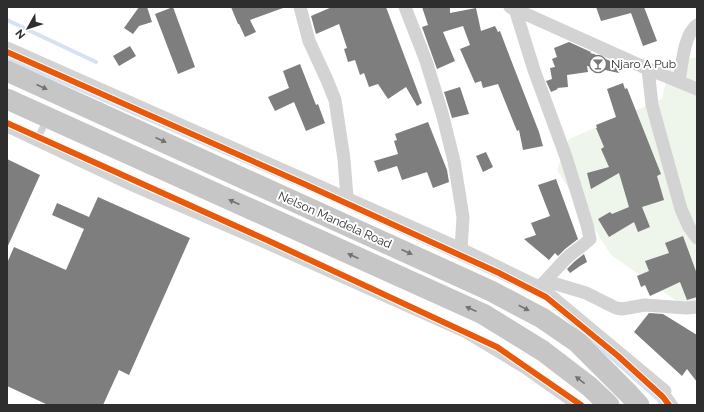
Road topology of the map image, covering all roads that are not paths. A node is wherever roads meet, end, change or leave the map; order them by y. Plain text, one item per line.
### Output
1 (300, 7) edge
2 (405, 7) edge
3 (513, 8) edge
4 (697, 25) edge
5 (7, 48) edge
6 (648, 69) junction
7 (7, 70) edge
8 (679, 81) junction
9 (697, 89) edge
10 (7, 99) edge
11 (47, 118) junction
12 (7, 129) edge
13 (36, 142) junction
14 (347, 198) junction
15 (697, 238) edge
16 (461, 249) junction
17 (542, 284) junction
18 (697, 307) edge
19 (665, 391) joint
20 (573, 405) edge
21 (610, 405) edge
22 (639, 405) edge
23 (675, 405) edge

1 - 14 street
2 - 16 street
3 - 6 street
3 - 17 street
4 - 8 street
5 - 14 street
6 - 8 street
6 - 15 street
7 -> 22 main road, Nelson Mandela Road
8 - 9 street
10 - 11 main road, Nelson Mandela Road
11 - 13 lane
21 -> 11 main road, Nelson Mandela Road
12 - 13 lane
13 - 20 lane
14 - 16 street
16 - 17 street
17 - 18 street
17 - 19 street
19 - 23 lane

